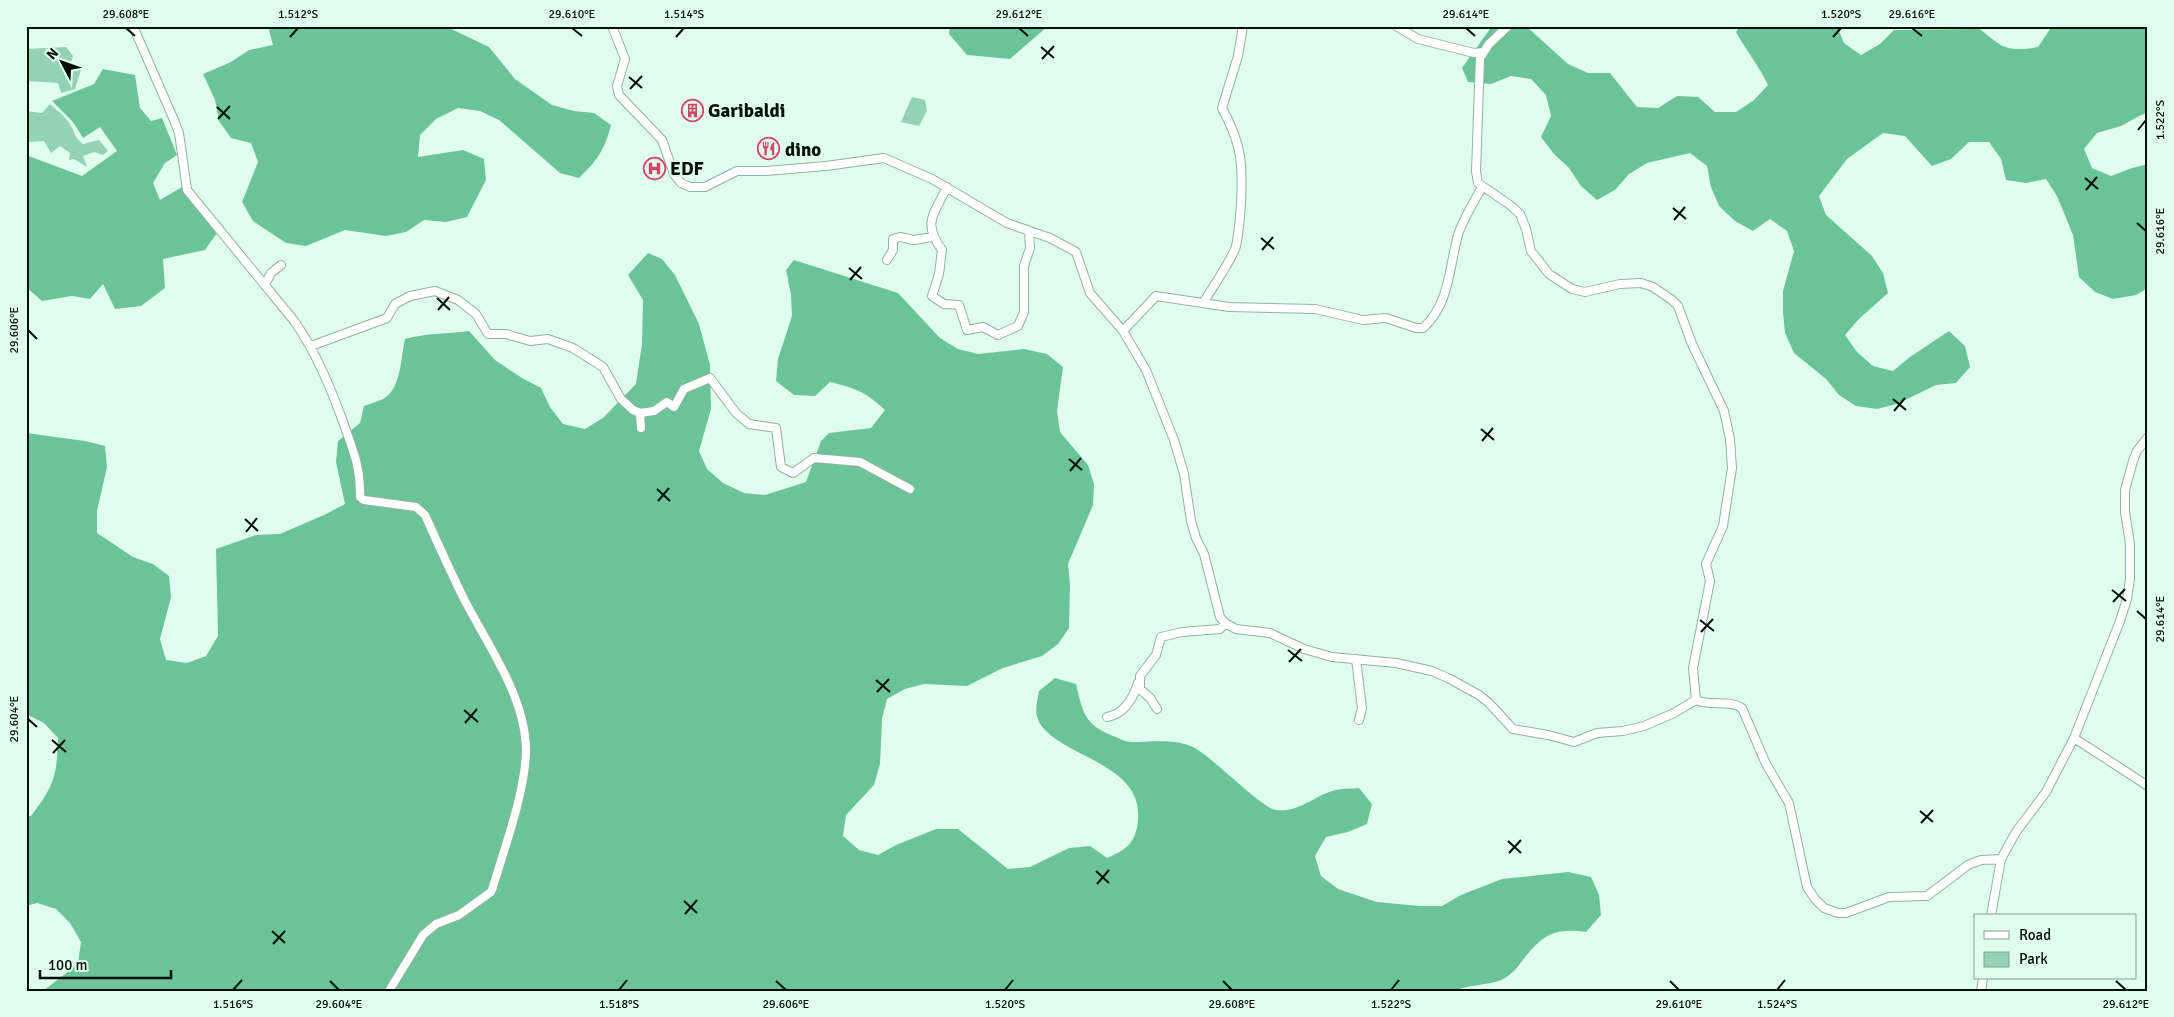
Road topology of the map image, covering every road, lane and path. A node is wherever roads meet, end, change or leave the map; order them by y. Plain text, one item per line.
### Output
1 (133, 26) edge
2 (612, 26) edge
3 (1243, 26) edge
4 (1396, 26) edge
5 (1508, 26) edge
6 (1483, 52) junction
7 (946, 187) junction
8 (1482, 187) junction
9 (1029, 232) junction
10 (932, 237) junction
11 (887, 260) dead end
12 (282, 265) dead end
13 (265, 285) junction
14 (1203, 303) junction
15 (1123, 331) junction
16 (311, 346) junction
17 (640, 414) junction
18 (641, 428) dead end
19 (2148, 437) edge
20 (910, 489) dead end
21 (1225, 623) junction
22 (1356, 659) junction
23 (1140, 676) junction
24 (1696, 700) junction
25 (1157, 709) dead end
26 (1107, 717) dead end
27 (1358, 720) dead end
28 (2074, 738) junction
29 (2148, 786) edge
30 (2001, 859) junction
31 (1991, 914) edge
32 (388, 991) edge

1 - 13 street
2 - 7 street
3 - 14 street
4 - 6 street
5 - 6 street
6 - 8 street
7 - 9 street
7 - 10 street
8 - 14 street
8 - 24 street
9 - 10 street
9 - 15 street
10 - 11 street
12 - 13 street
13 - 16 street
14 - 15 street
15 - 21 street
16 - 17 street
16 - 32 street
17 - 18 street
17 - 20 street
19 - 28 street
21 - 22 street
21 - 23 street
22 - 24 street
22 - 27 street
23 - 25 street
23 - 26 street
24 - 30 street
28 - 29 street
28 - 30 street
30 - 31 street

